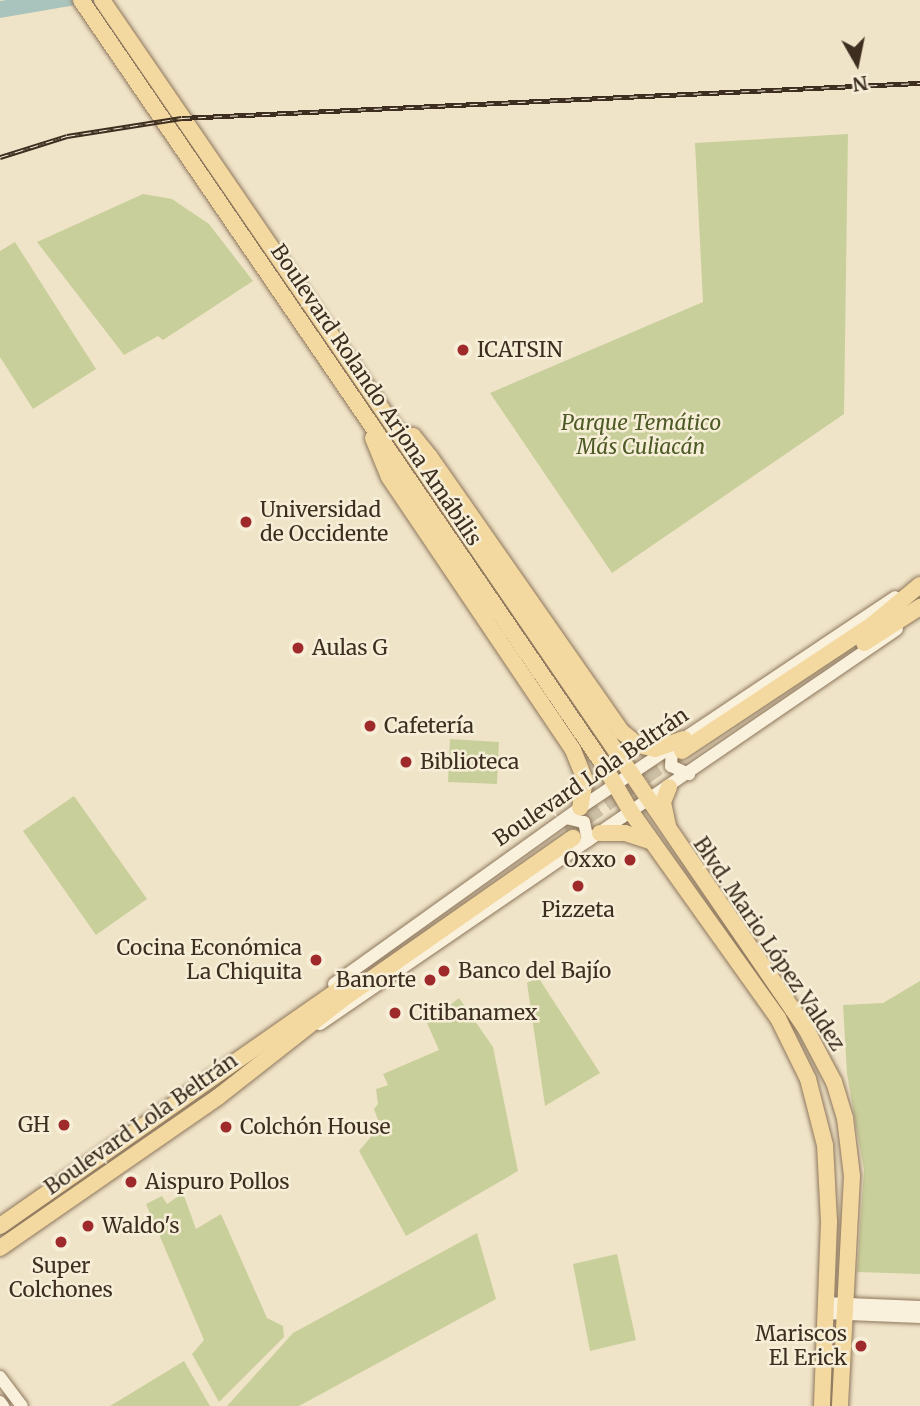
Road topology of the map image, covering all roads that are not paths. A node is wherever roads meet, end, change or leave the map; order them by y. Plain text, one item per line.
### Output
1 (81, 0) edge
2 (106, 6) edge
3 (370, 426) junction
4 (400, 434) junction
5 (920, 584) edge
6 (920, 609) edge
7 (683, 754) junction
8 (624, 781) junction
9 (669, 787) junction
10 (647, 803) junction
11 (580, 808) junction
12 (632, 813) junction
13 (579, 832) junction
14 (670, 835) junction
15 (653, 842) junction
16 (0, 1226) edge
17 (0, 1248) edge
18 (920, 1307) edge
19 (824, 1308) junction
20 (843, 1309) junction
21 (920, 1317) edge
22 (0, 1377) edge
23 (22, 1406) edge
24 (822, 1406) edge
25 (840, 1406) edge

1 - 3 main road, Boulevard Rolando Arjona Amábilis
2 - 4 main road, Boulevard Rolando Arjona Amábilis
3 - 8 main road, Boulevard Rolando Arjona Amábilis
3 - 11 main road
4 - 7 main road
4 - 8 main road, Boulevard Rolando Arjona Amábilis
5 - 7 main road, Boulevard Lola Beltrán
6 - 7 main road, Boulevard Lola Beltrán
7 - 8 street, Boulevard Lola Beltrán
7 - 9 street, Boulevard Lola Beltrán
8 - 10 main road, Boulevard Rolando Arjona Amábilis
8 - 11 street, Boulevard Lola Beltrán
8 - 12 main road, Boulevard Rolando Arjona Amábilis
9 - 10 street, Boulevard Lola Beltrán
9 - 14 main road
10 - 12 street, Boulevard Lola Beltrán
10 - 14 main road, Blvd. Mario López Valdez
11 - 13 street, Boulevard Lola Beltrán
12 - 13 street, Boulevard Lola Beltrán
12 - 15 main road, Blvd. Mario López Valdez
13 - 15 main road
13 - 16 main road, Boulevard Lola Beltrán
13 - 17 main road, Boulevard Lola Beltrán
14 - 20 main road, Blvd. Mario López Valdez
15 - 19 main road, Blvd. Mario López Valdez
18 - 20 street
19 - 20 street
19 - 24 main road, Blvd. Mario López Valdez
20 - 21 street
20 - 25 main road, Blvd. Mario López Valdez
22 - 23 street

